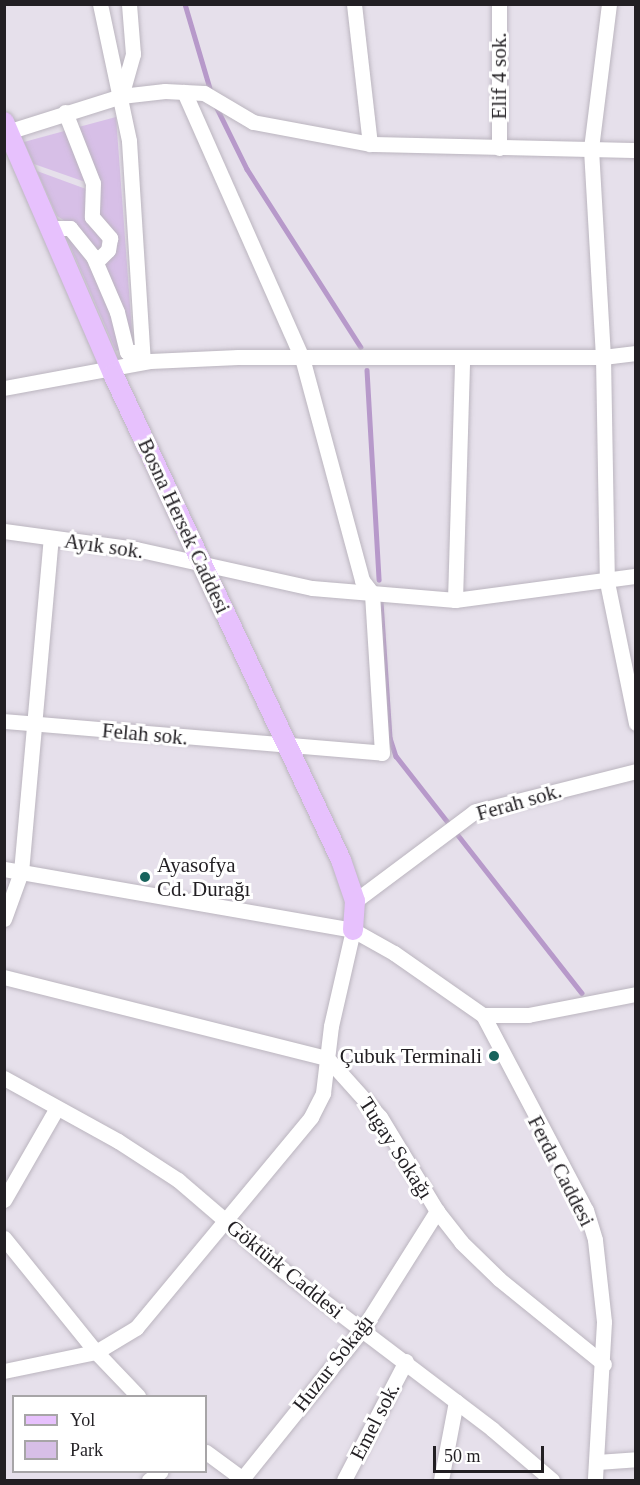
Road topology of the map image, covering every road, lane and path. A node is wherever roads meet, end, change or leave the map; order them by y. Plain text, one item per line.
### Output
1 (100, 4) edge
2 (129, 4) edge
3 (354, 4) edge
4 (499, 4) edge
5 (609, 4) edge
6 (184, 92) junction
7 (121, 96) junction
8 (65, 112) junction
9 (6, 129) edge
10 (370, 144) junction
11 (499, 148) junction
12 (591, 149) junction
13 (636, 150) edge
14 (50, 228) junction
15 (96, 262) junction
16 (636, 352) edge
17 (143, 357) junction
18 (603, 357) junction
19 (302, 358) junction
20 (462, 358) junction
21 (110, 367) junction
22 (4, 388) edge
23 (4, 531) edge
24 (51, 539) junction
25 (202, 566) junction
26 (636, 576) edge
27 (607, 582) junction
28 (372, 593) junction
29 (455, 600) junction
30 (4, 721) edge
31 (636, 723) edge
32 (33, 724) junction
33 (285, 746) junction
34 (636, 771) edge
35 (4, 869) edge
36 (21, 872) junction
37 (356, 901) junction
38 (4, 919) edge
39 (353, 930) junction
40 (4, 977) edge
41 (636, 993) edge
42 (483, 1015) junction
43 (327, 1058) junction
44 (4, 1078) edge
45 (57, 1108) junction
46 (4, 1200) edge
47 (437, 1211) junction
48 (226, 1221) junction
49 (4, 1238) edge
50 (362, 1330) junction
51 (96, 1352) junction
52 (406, 1361) junction
53 (604, 1364) junction
54 (4, 1371) edge
55 (137, 1395) edge
56 (456, 1401) junction
57 (207, 1453) edge
58 (636, 1459) edge
59 (597, 1462) junction
60 (238, 1479) edge
61 (344, 1480) edge
62 (441, 1480) edge
63 (552, 1480) edge
64 (595, 1480) edge

1 - 7 street
2 - 7 street
3 - 10 street
4 - 11 street, Elif 4 sok.
5 - 12 street
6 - 7 street
6 - 10 street
6 - 19 street
7 - 8 street
7 - 17 street
8 - 9 street
8 - 15 street
9 - 14 main road, Bosna Hersek Caddesi
10 - 11 street
11 - 12 street
12 - 13 street
12 - 18 street
14 - 15 street
14 - 21 main road, Bosna Hersek Caddesi
15 - 17 street
16 - 18 street
17 - 19 street
17 - 21 street
18 - 20 street
18 - 27 street
19 - 20 street
19 - 28 street
20 - 29 street
21 - 22 street
21 - 25 main road, Bosna Hersek Caddesi
23 - 24 street, Ayık sok.
24 - 25 street, Ayık sok.
24 - 32 street
25 - 28 street, Ayık sok.
25 - 33 main road, Bosna Hersek Caddesi
26 - 27 street, Ayık sok.
27 - 29 street, Ayık sok.
27 - 31 street
28 - 29 street, Ayık sok.
28 - 33 street, Felah sok.
30 - 32 street, Felah sok.
32 - 33 street, Felah sok.
32 - 36 street
33 - 37 main road, Bosna Hersek Caddesi
34 - 37 street, Ferah sok.
35 - 36 street
36 - 38 street
36 - 39 street
37 - 39 main road, Bosna Hersek Caddesi
39 - 42 street
39 - 43 street
40 - 43 street
41 - 42 street
42 - 53 street, Ferda Caddesi
43 - 47 street, Tugay Sokağı
43 - 48 street
44 - 45 street, Göktürk Caddesi
45 - 46 street
45 - 48 street, Göktürk Caddesi
47 - 50 street, Huzur Sokağı
47 - 53 street, Tugay Sokağı
48 - 50 street, Göktürk Caddesi
48 - 51 street
49 - 51 street
50 - 52 street, Göktürk Caddesi
50 - 60 street, Huzur Sokağı
51 - 54 street
51 - 55 street
52 - 56 street, Göktürk Caddesi
52 - 61 street, Emel sok.
53 - 59 street, Ferda Caddesi
56 - 62 street
56 - 63 street, Göktürk Caddesi
57 - 60 street
58 - 59 street
59 - 64 street, Ferda Caddesi

